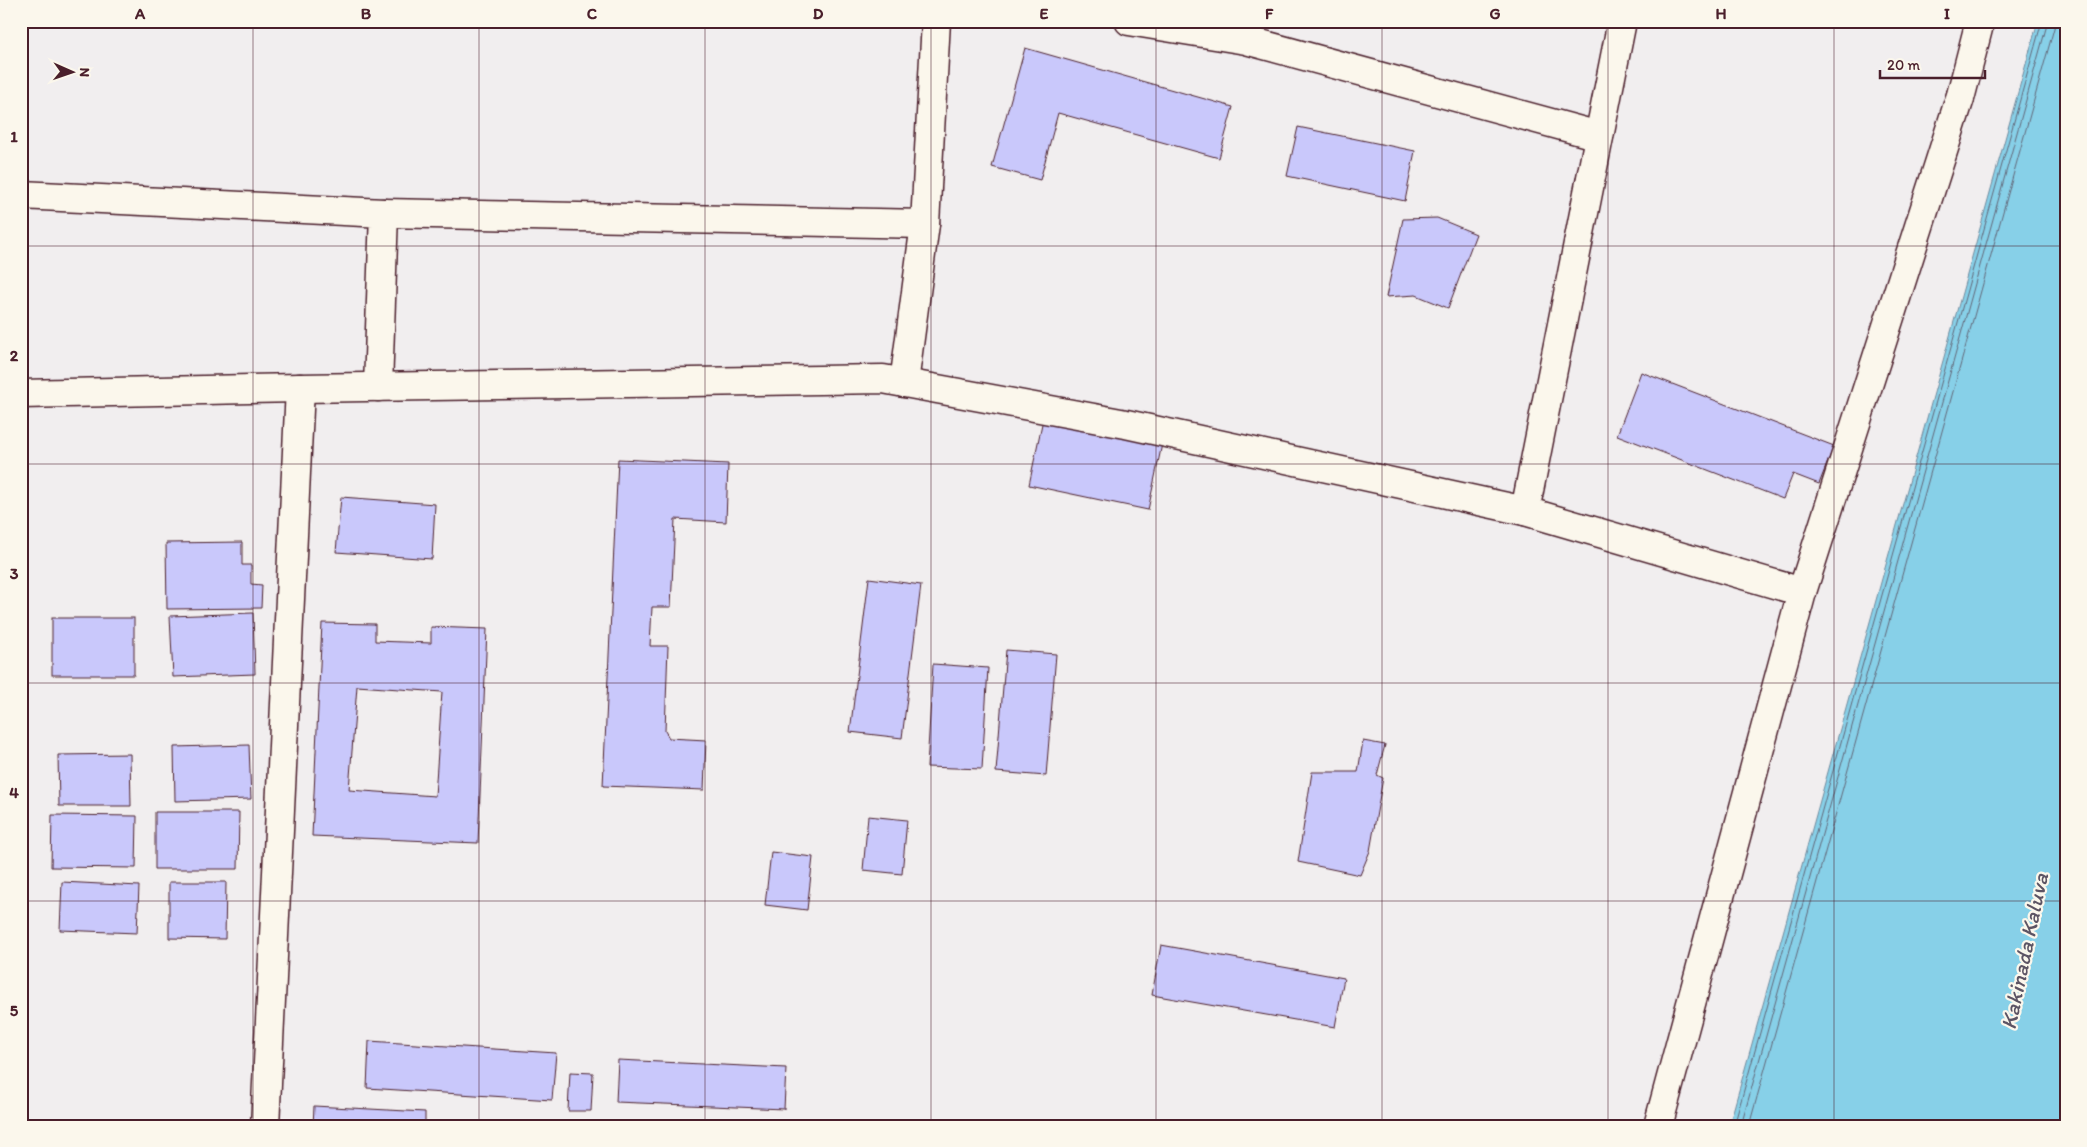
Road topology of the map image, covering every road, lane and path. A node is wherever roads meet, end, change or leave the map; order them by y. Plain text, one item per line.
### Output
1 (936, 21) edge
2 (1129, 21) edge
3 (1622, 21) edge
4 (1980, 21) edge
5 (1600, 136) junction
6 (21, 195) edge
7 (384, 213) junction
8 (925, 224) junction
9 (904, 383) junction
10 (378, 387) junction
11 (300, 388) junction
12 (21, 394) edge
13 (1524, 511) junction
14 (1802, 592) junction
15 (265, 1126) edge
16 (1658, 1126) edge

1 - 8 street
2 - 5 street
3 - 5 street
4 - 14 street
5 - 13 street
6 - 7 street
7 - 8 street
7 - 10 street
8 - 9 street
9 - 10 street
9 - 13 street
10 - 11 street
11 - 12 street
11 - 15 street
13 - 14 street
14 - 16 street

